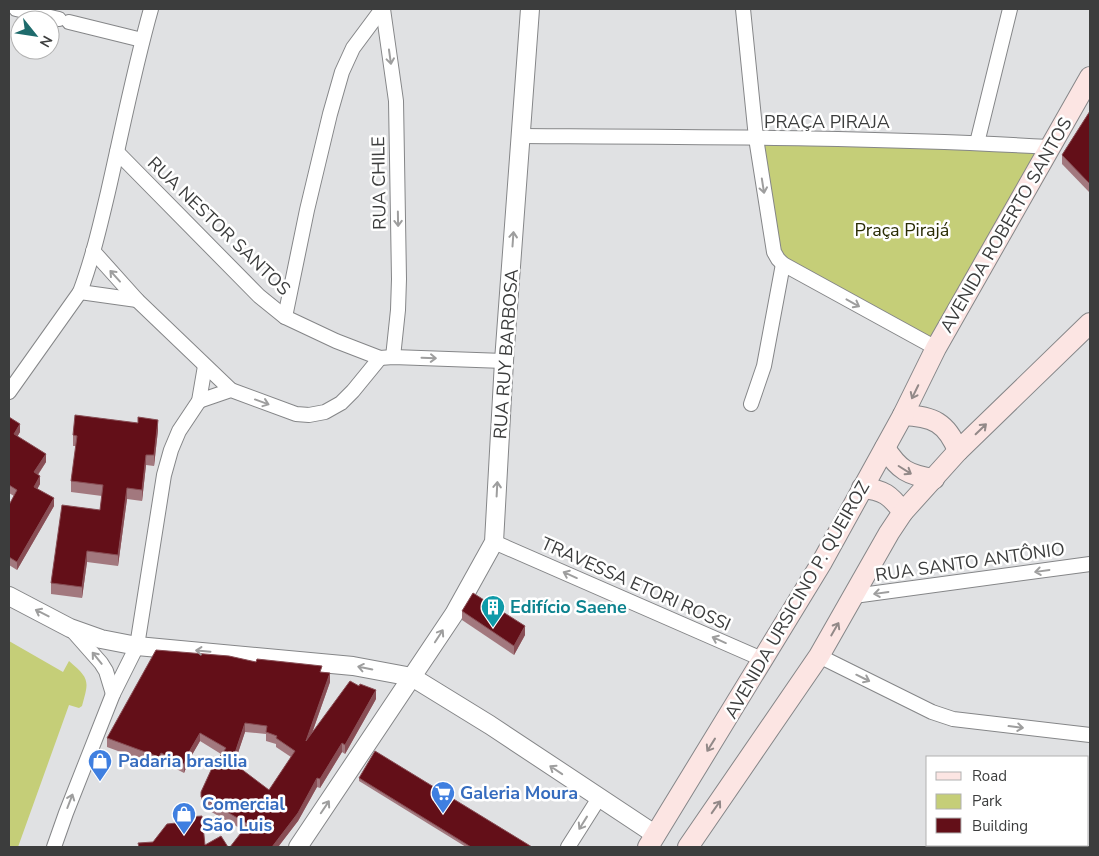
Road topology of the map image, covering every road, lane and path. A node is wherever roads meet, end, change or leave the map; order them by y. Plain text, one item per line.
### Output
1 (16, 9) edge
2 (151, 9) edge
3 (382, 9) edge
4 (530, 9) edge
5 (743, 9) edge
6 (1010, 9) edge
7 (142, 40) junction
8 (1090, 77) edge
9 (521, 136) junction
10 (756, 138) junction
11 (977, 143) junction
12 (1050, 147) junction
13 (117, 152) junction
14 (93, 251) junction
15 (783, 264) junction
16 (80, 292) junction
17 (137, 300) junction
18 (285, 317) junction
19 (1090, 323) edge
20 (936, 348) junction
21 (387, 357) junction
22 (504, 361) junction
23 (205, 366) junction
24 (231, 390) junction
25 (9, 392) edge
26 (199, 401) junction
27 (751, 404) dead end
28 (903, 415) junction
29 (885, 448) junction
30 (953, 457) junction
31 (934, 479) junction
32 (862, 488) junction
33 (903, 512) junction
34 (494, 542) junction
35 (1090, 564) edge
36 (9, 596) edge
37 (854, 596) junction
38 (70, 628) junction
39 (137, 646) junction
40 (819, 656) junction
41 (764, 660) junction
42 (412, 677) junction
43 (113, 694) junction
44 (1090, 736) edge
45 (599, 798) junction
46 (652, 841) edge
47 (54, 847) edge
48 (298, 847) edge
49 (568, 847) edge
50 (688, 847) edge

1 - 7 street
2 - 7 street
3 - 18 street
3 -> 21 street, RUA CHILE
4 - 9 street, RUA RUY BARBOSA
5 - 10 street
6 - 11 street
7 - 13 street
8 - 12 main road, AVENIDA ROBERTO SANTOS
9 - 10 street
22 -> 9 street, RUA RUY BARBOSA
10 - 11 street, PRAÇA PIRAJA
10 -> 15 street, PRAÇA PIRAJA
11 - 12 street, PRAÇA PIRAJA
12 - 20 main road, AVENIDA ROBERTO SANTOS
13 - 14 street
13 - 18 street, RUA NESTOR SANTOS
14 - 16 street
17 -> 14 street
15 -> 20 street
15 - 27 street
16 - 17 street
16 - 25 street
17 - 23 street
18 - 21 street, RUA NESTOR SANTOS
30 -> 19 main road
20 -> 28 main road, AVENIDA URSICINO P. QUEIROZ
21 -> 22 street, RUA NESTOR SANTOS
24 -> 21 street
34 -> 22 street, RUA RUY BARBOSA
23 - 24 street
23 - 26 street
24 - 26 street
26 - 39 street
28 - 29 main road, AVENIDA URSICINO P. QUEIROZ
28 - 30 main road
29 -> 31 main road
29 - 32 main road, AVENIDA URSICINO P. QUEIROZ
30 - 31 main road
31 - 33 main road
32 - 33 main road
32 - 41 main road, AVENIDA URSICINO P. QUEIROZ
33 - 37 main road
41 -> 34 street, TRAVESSA ETORI ROSSI
42 -> 34 street, RUA RUY BARBOSA
35 -> 37 street, RUA SANTO ANTÔNIO
38 -> 36 street
40 -> 37 main road
38 - 39 street
43 -> 38 street
42 -> 39 street
39 - 43 street
40 -> 44 street
50 -> 40 main road
41 -> 46 main road, AVENIDA URSICINO P. QUEIROZ
45 -> 42 street
48 -> 42 street, RUA RUY BARBOSA
47 -> 43 street
45 - 46 street
45 -> 49 street

